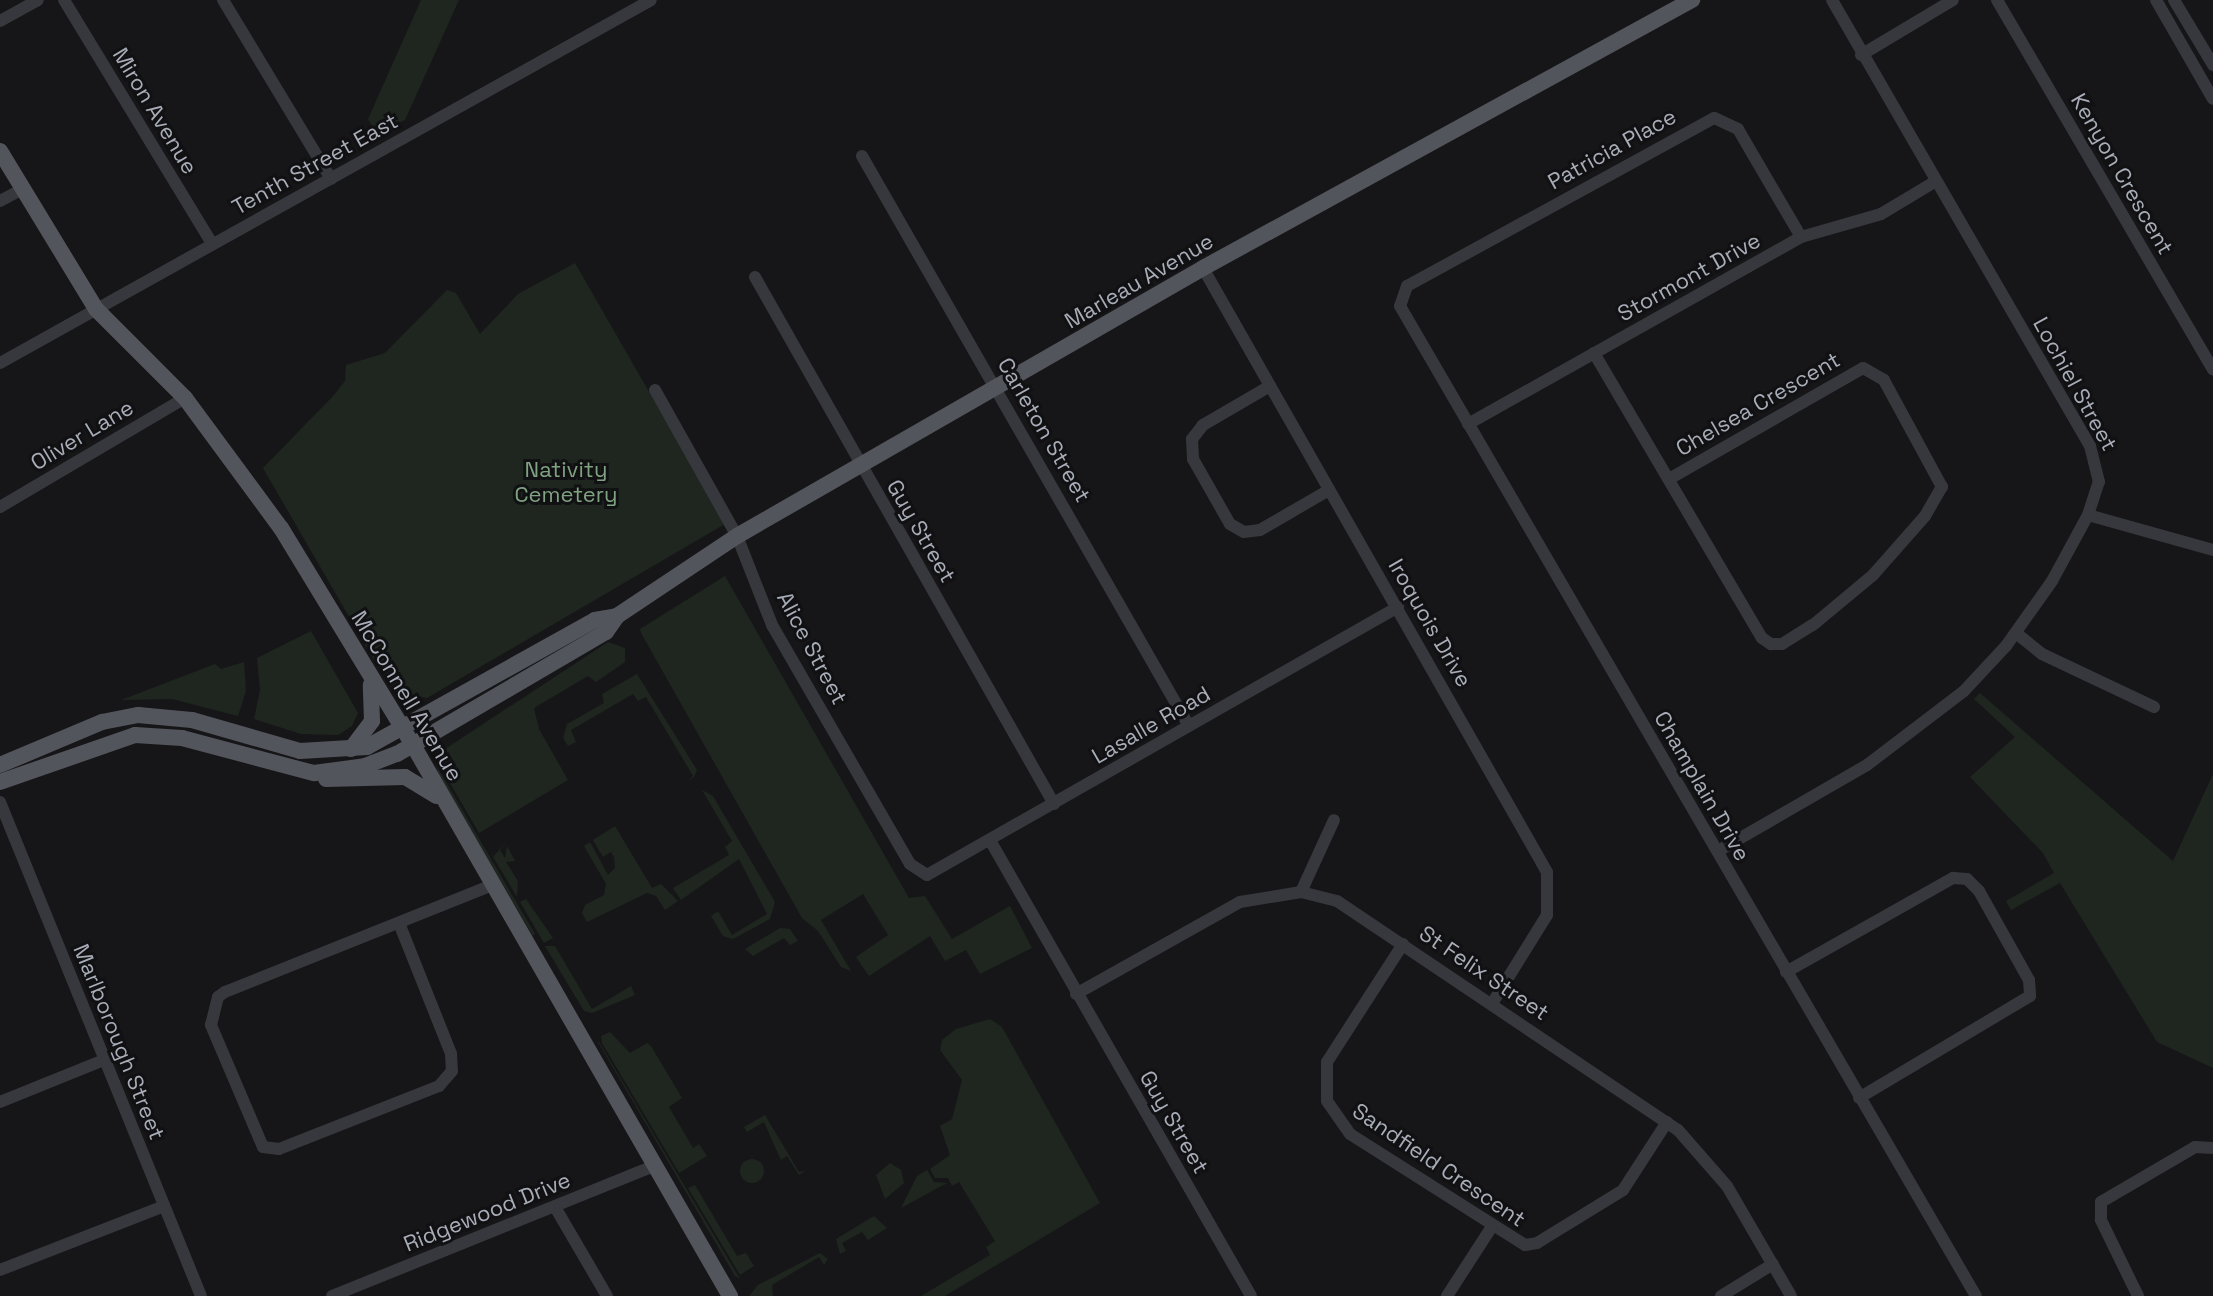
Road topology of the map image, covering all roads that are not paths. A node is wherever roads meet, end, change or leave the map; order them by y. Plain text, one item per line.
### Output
1 (38, 0) edge
2 (64, 0) edge
3 (223, 0) edge
4 (651, 0) edge
5 (1692, 0) edge
6 (1832, 0) edge
7 (1953, 0) edge
8 (1997, 0) edge
9 (2156, 0) edge
10 (2174, 0) edge
11 (0, 21) edge
12 (1861, 55) junction
13 (2213, 65) edge
14 (2213, 99) edge
15 (0, 151) edge
16 (862, 156) dead end
17 (331, 179) junction
18 (1936, 181) junction
19 (23, 189) junction
20 (0, 201) edge
21 (1801, 237) junction
22 (212, 243) junction
23 (1203, 268) junction
24 (755, 277) dead end
25 (1400, 295) joint
26 (96, 309) junction
27 (1594, 353) junction
28 (0, 363) edge
29 (2213, 369) edge
30 (1270, 386) junction
31 (997, 388) junction
32 (655, 390) dead end
33 (185, 398) junction
34 (1468, 424) junction
35 (861, 467) junction
36 (1669, 479) junction
37 (1329, 490) junction
38 (0, 507) edge
39 (2088, 515) junction
40 (737, 536) junction
41 (2213, 550) edge
42 (1398, 607) junction
43 (617, 616) junction
44 (2016, 633) junction
45 (365, 668) junction
46 (2154, 707) dead end
47 (1189, 726) junction
48 (403, 730) junction
49 (413, 745) junction
50 (347, 751) junction
51 (0, 765) edge
52 (290, 770) junction
53 (0, 782) edge
54 (442, 799) junction
55 (0, 802) edge
56 (1054, 804) junction
57 (1334, 820) dead end
58 (991, 842) junction
59 (1718, 851) junction
60 (924, 872) joint
61 (493, 885) junction
62 (1301, 892) junction
63 (399, 923) junction
64 (1403, 944) junction
65 (1786, 972) junction
66 (1076, 994) junction
67 (1493, 1002) junction
68 (104, 1060) junction
69 (1859, 1098) junction
70 (0, 1102) edge
71 (1667, 1122) junction
72 (2213, 1148) edge
73 (657, 1165) junction
74 (164, 1206) junction
75 (555, 1207) junction
76 (1491, 1228) junction
77 (1773, 1264) junction
78 (0, 1270) edge
79 (346, 1294) edge
80 (201, 1296) edge
81 (332, 1296) edge
82 (607, 1296) edge
83 (730, 1296) edge
84 (1251, 1296) edge
85 (1447, 1296) edge
86 (1721, 1296) edge
87 (1791, 1296) edge
88 (1976, 1296) edge
89 (2138, 1296) edge

1 - 11 street
2 - 22 street, Miron Avenue
3 - 17 street
4 - 17 street, Tenth Street East
5 - 23 main road, Marleau Avenue
6 - 12 street, Lochiel Street
7 - 12 street
8 - 29 street, Kenyon Crescent
9 - 14 street
10 - 13 street
12 - 18 street, Lochiel Street
15 - 19 main road, McConnell Avenue
16 - 31 street, Carleton Street
17 - 22 street, Tenth Street East
18 - 21 street, Stormont Drive
18 - 39 street, Lochiel Street
19 - 20 street
19 - 26 main road, McConnell Avenue
21 - 25 street, Patricia Place
21 - 27 street, Stormont Drive
22 - 26 street, Tenth Street East
23 - 30 street, Iroquois Drive
23 - 31 main road, Marleau Avenue
24 - 35 street, Guy Street
25 - 34 street, Champlain Drive
26 - 28 street, Tenth Street East
26 - 33 main road, McConnell Avenue
27 - 34 street, Stormont Drive
27 - 36 street, Chelsea Crescent
30 - 37 street, Iroquois Drive
30 - 37 street
31 - 35 main road, Marleau Avenue
31 - 47 street, Carleton Street
32 - 40 street, Alice Street
33 - 38 street, Oliver Lane
33 - 45 main road, McConnell Avenue
34 - 59 street, Champlain Drive
35 - 40 main road, Marleau Avenue
35 - 56 street, Guy Street
36 - 36 street, Chelsea Crescent
37 - 42 street, Iroquois Drive
39 - 41 street
39 - 44 street, Lochiel Street
40 - 43 main road, Marleau Avenue
40 - 60 street, Alice Street
42 - 47 street, Lasalle Road
42 - 67 street, Iroquois Drive
43 - 48 main road, Marleau Avenue
43 - 49 main road, Marleau Avenue
44 - 46 street
44 - 59 street, Lochiel Street
45 - 48 main road, McConnell Avenue
45 - 50 main road
47 - 56 street, Lasalle Road
48 - 49 main road, McConnell Avenue
48 - 50 main road, Marleau Avenue
49 - 52 main road, Marleau Avenue
49 - 54 main road, McConnell Avenue
50 - 51 main road, Marleau Avenue
52 - 53 main road
52 - 54 main road
54 - 61 main road, McConnell Avenue
55 - 68 street, Marlborough Street
56 - 58 street, Lasalle Road
57 - 62 street
58 - 60 street, Lasalle Road
58 - 66 street, Guy Street
59 - 65 street, Champlain Drive
61 - 63 street
61 - 73 main road, McConnell Avenue
62 - 64 street, St Felix Street
62 - 66 street, St Felix Street
63 - 63 street
64 - 67 street, St Felix Street
64 - 76 street, Sandfield Crescent
65 - 69 street, Champlain Drive
65 - 69 street
66 - 84 street, Guy Street
67 - 71 street, St Felix Street
68 - 70 street
68 - 74 street, Marlborough Street
69 - 88 street, Champlain Drive
71 - 76 street, Sandfield Crescent
71 - 77 street, St Felix Street
72 - 89 street
73 - 75 street, Ridgewood Drive
73 - 83 main road, McConnell Avenue
74 - 78 street
74 - 80 street, Marlborough Street
75 - 79 street, Ridgewood Drive
75 - 82 street
76 - 85 street
77 - 86 street
77 - 87 street, St Felix Street
79 - 81 street, Ridgewood Drive

